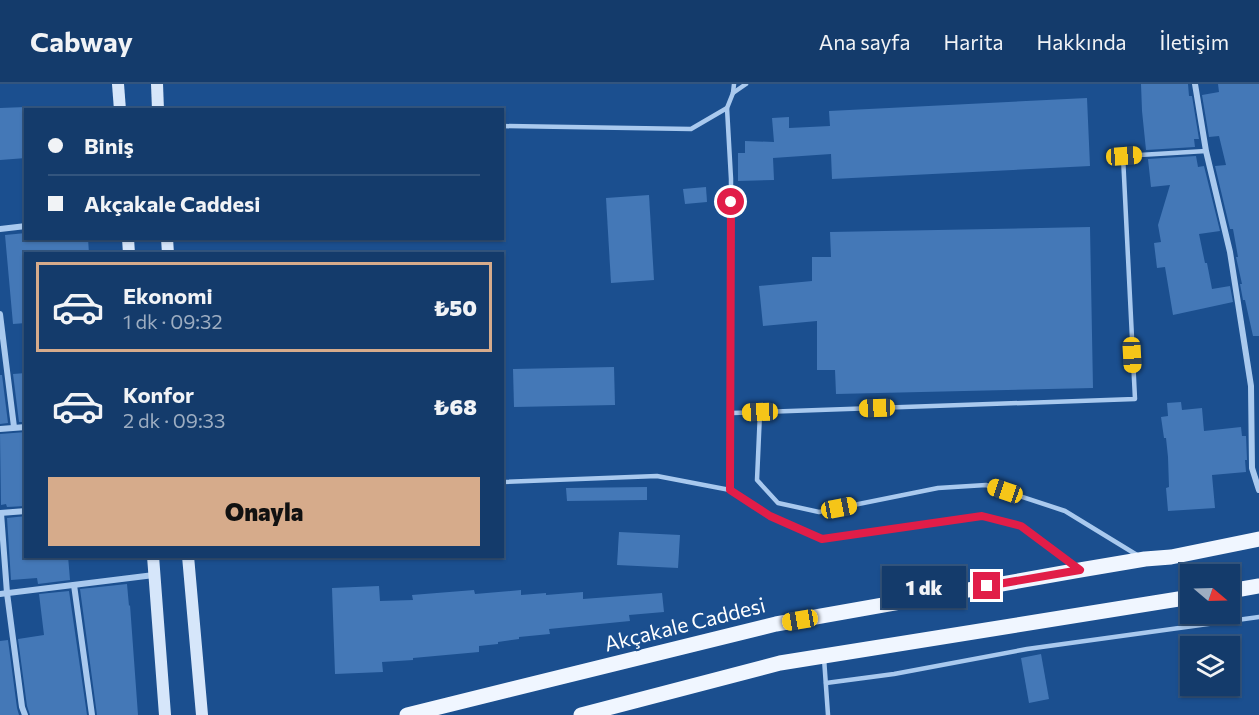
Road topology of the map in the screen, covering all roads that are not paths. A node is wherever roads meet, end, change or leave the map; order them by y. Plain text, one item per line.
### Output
1 (118, 84) edge
2 (157, 84) edge
3 (734, 84) edge
4 (746, 84) edge
5 (1195, 84) edge
6 (733, 93) junction
7 (120, 108) edge
8 (158, 108) edge
9 (727, 108) junction
10 (504, 126) edge
11 (1206, 151) junction
12 (24, 226) edge
13 (0, 229) edge
14 (0, 314) edge
15 (760, 412) junction
16 (732, 413) junction
17 (24, 427) edge
18 (14, 428) junction
19 (0, 429) edge
20 (504, 482) edge
21 (730, 490) junction
22 (1259, 490) edge
23 (24, 511) edge
24 (0, 513) edge
25 (1259, 539) edge
26 (153, 558) edge
27 (188, 558) edge
28 (1144, 560) junction
29 (1080, 570) junction
30 (154, 575) junction
31 (74, 585) junction
32 (1259, 586) edge
33 (1240, 589) edge
34 (3, 593) edge
35 (1180, 599) edge
36 (1259, 617) edge
37 (824, 656) junction
38 (826, 683) junction
39 (25, 715) edge
40 (92, 715) edge
41 (165, 715) edge
42 (202, 715) edge
43 (407, 715) edge
44 (581, 715) edge
45 (828, 715) edge

1 - 7 main road
2 - 8 main road
3 - 6 lane
4 - 6 lane
5 - 11 street
6 - 9 lane
9 - 10 lane
9 - 16 lane
11 - 15 lane
11 - 22 street
12 - 13 street
14 - 18 street
15 - 16 lane
15 - 28 lane
16 - 21 lane
17 - 18 street
18 - 19 street
20 - 21 lane
21 - 29 lane
23 - 24 street
24 - 34 street
25 - 28 main road, Akçakale Caddesi
26 - 30 main road
27 - 42 main road
28 - 29 main road, Akçakale Caddesi
29 - 43 main road, Akçakale Caddesi
30 - 31 street
30 - 41 main road
31 - 34 street
31 - 40 street
32 - 33 main road
34 - 39 street
35 - 37 main road
36 - 38 lane
37 - 38 lane
37 - 44 main road
38 - 45 lane

